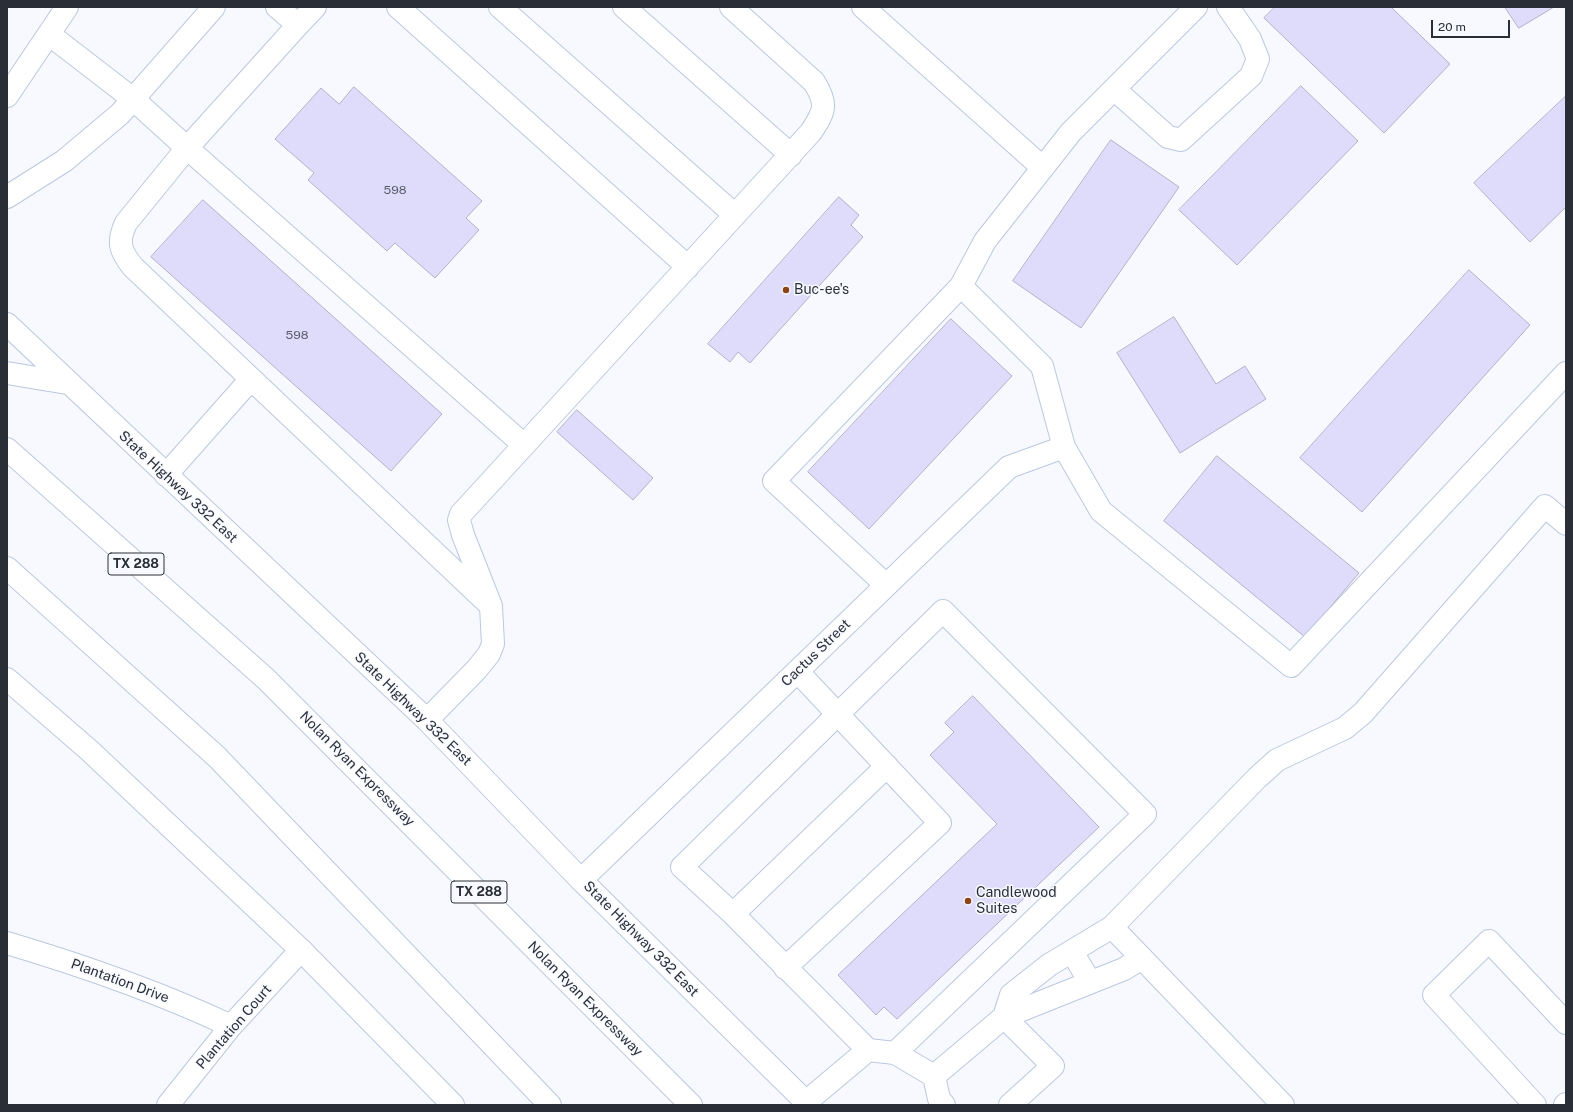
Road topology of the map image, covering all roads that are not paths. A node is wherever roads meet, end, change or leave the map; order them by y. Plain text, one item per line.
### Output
1 (67, 7) edge
2 (214, 7) edge
3 (277, 7) edge
4 (315, 7) edge
5 (398, 7) edge
6 (500, 7) edge
7 (624, 7) edge
8 (731, 7) edge
9 (863, 7) edge
10 (1196, 7) edge
11 (1228, 7) edge
12 (298, 25) junction
13 (50, 35) junction
14 (1114, 89) junction
15 (7, 96) edge
16 (133, 99) junction
17 (187, 148) junction
18 (791, 154) junction
19 (1043, 168) junction
20 (7, 197) edge
21 (735, 215) junction
22 (688, 267) junction
23 (961, 286) junction
24 (7, 324) edge
25 (7, 373) edge
26 (1566, 373) edge
27 (251, 379) junction
28 (67, 383) junction
29 (524, 445) junction
30 (1064, 447) junction
31 (7, 449) edge
32 (166, 475) junction
33 (1566, 524) edge
34 (7, 568) edge
35 (886, 585) junction
36 (491, 606) junction
37 (798, 672) junction
38 (7, 679) edge
39 (838, 714) junction
40 (427, 720) junction
41 (887, 766) junction
42 (581, 880) junction
43 (733, 914) junction
44 (1112, 927) junction
45 (7, 943) edge
46 (301, 950) junction
47 (1072, 952) junction
48 (1142, 958) junction
49 (785, 968) junction
50 (1090, 982) junction
51 (1004, 1017) junction
52 (1566, 1023) edge
53 (231, 1026) junction
54 (868, 1050) junction
55 (895, 1053) junction
56 (934, 1076) junction
57 (808, 1103) edge
58 (168, 1105) edge
59 (453, 1105) edge
60 (550, 1105) edge
61 (691, 1105) edge
62 (944, 1105) edge
63 (1010, 1105) edge
64 (1283, 1105) edge
65 (1535, 1105) edge

1 - 13 main road
2 - 16 main road
3 - 12 main road
4 - 12 main road
5 - 22 main road
6 - 21 main road
7 - 18 main road
8 - 18 main road
9 - 19 main road
10 - 14 main road
11 - 14 main road
12 - 17 main road
13 - 15 main road
13 - 16 main road
14 - 19 main road
16 - 17 main road
16 - 20 main road
17 - 27 main road
17 - 29 main road
18 - 21 main road
19 - 23 main road
21 - 22 main road
22 - 29 main road
23 - 30 main road
23 - 35 main road
24 - 28 main road, State Highway 332 East
25 - 28 main road
26 - 30 main road
27 - 32 main road
27 - 36 main road
28 - 32 main road, State Highway 332 East
29 - 36 main road
30 - 35 main road, Cactus Street
31 - 61 main road, Nolan Ryan Expressway / TX 288
32 - 40 main road, State Highway 332 East
33 - 44 main road
34 - 60 main road
35 - 37 main road, Cactus Street
36 - 40 main road
37 - 39 main road
37 - 42 main road, Cactus Street
38 - 46 main road
39 - 41 main road
39 - 43 main road
39 - 55 main road
40 - 42 main road, State Highway 332 East
41 - 43 main road
41 - 49 main road
42 - 57 main road, State Highway 332 East
43 - 49 main road
44 - 47 main road
44 - 48 main road
45 - 53 main road, Plantation Drive
46 - 53 main road, Plantation Court
46 - 59 main road
47 - 50 main road
47 - 51 main road
48 - 50 main road
48 - 64 main road
49 - 54 main road
50 - 51 main road
51 - 56 main road
51 - 63 main road
52 - 65 main road
53 - 58 main road, Plantation Court
54 - 55 main road
54 - 57 main road
55 - 56 main road
56 - 62 main road

